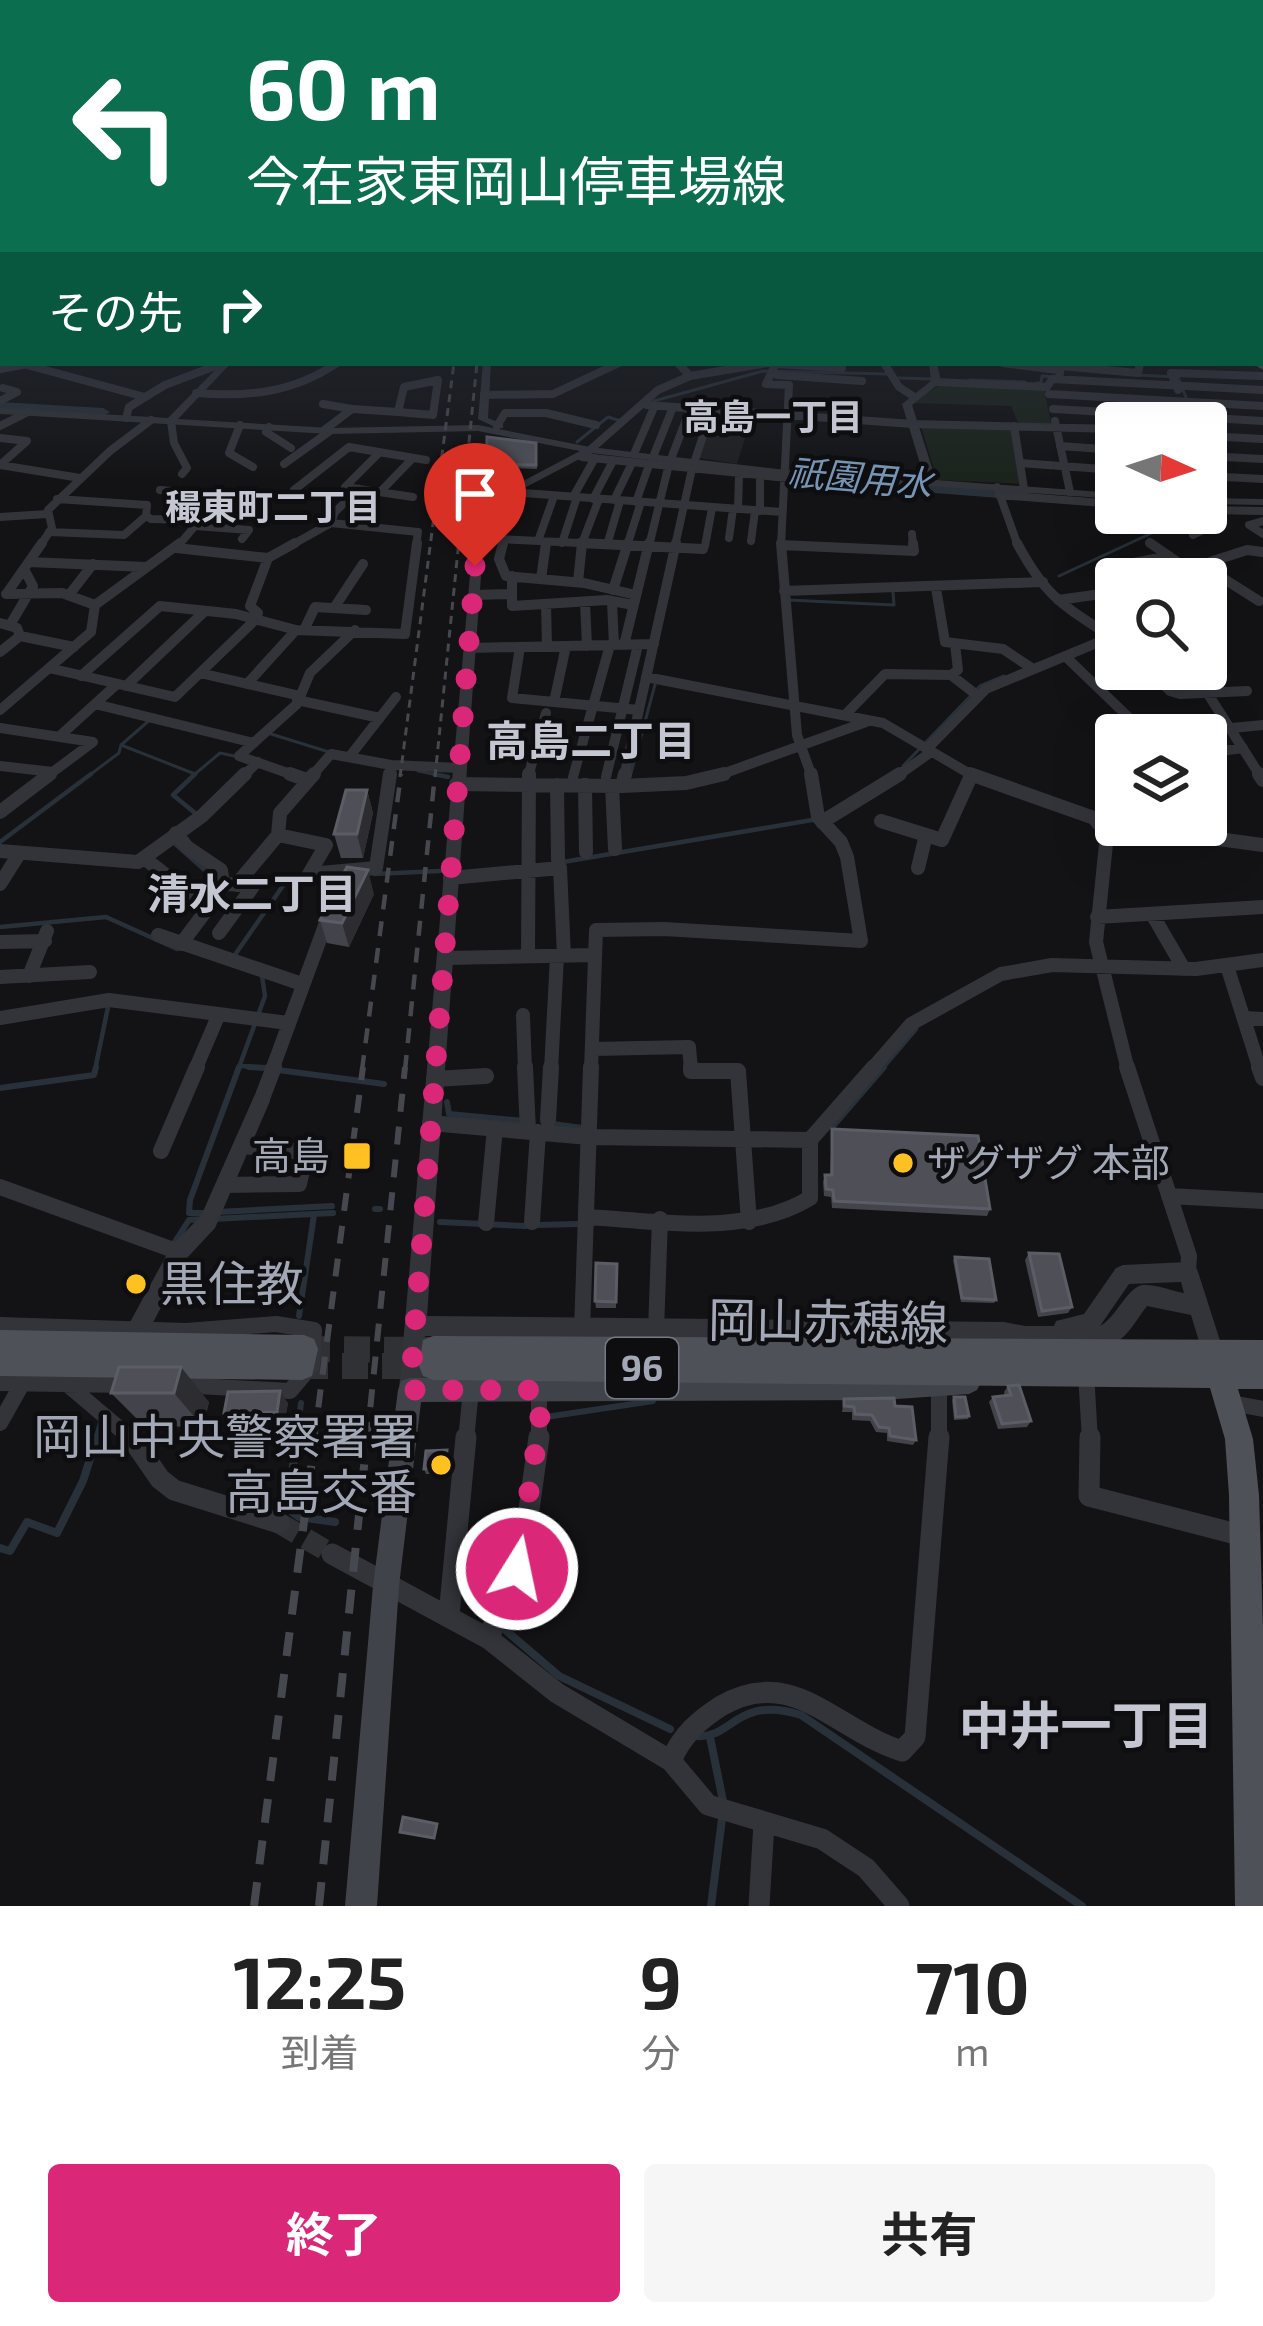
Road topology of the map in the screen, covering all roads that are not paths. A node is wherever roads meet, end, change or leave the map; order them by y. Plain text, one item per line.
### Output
1 (37, 366) edge
2 (214, 366) edge
3 (218, 366) edge
4 (332, 366) edge
5 (488, 366) edge
6 (613, 366) edge
7 (680, 366) edge
8 (842, 366) edge
9 (886, 366) edge
10 (933, 366) edge
11 (1017, 366) edge
12 (1061, 366) edge
13 (1061, 366) edge
14 (1141, 366) edge
15 (1248, 366) edge
16 (773, 368) edge
17 (1059, 375) junction
18 (690, 376) junction
19 (862, 380) dead end
20 (936, 382) junction
21 (1177, 383) junction
22 (3, 388) dead end
23 (368, 390) dead end
24 (1048, 390) junction
25 (1263, 390) edge
26 (196, 393) junction
27 (484, 395) junction
28 (913, 396) junction
29 (145, 397) junction
30 (1186, 402) joint
31 (0, 403) edge
32 (323, 404) dead end
33 (1227, 404) edge
34 (651, 405) junction
35 (1263, 406) edge
36 (673, 407) junction
37 (357, 409) junction
38 (1053, 409) junction
39 (712, 410) junction
40 (28, 412) junction
41 (688, 412) dead end
42 (1095, 412) edge
43 (397, 415) junction
44 (789, 416) junction
45 (126, 418) junction
46 (152, 420) junction
47 (171, 421) junction
48 (1227, 421) edge
49 (1263, 422) edge
50 (596, 424) dead end
51 (913, 424) junction
52 (239, 425) junction
53 (497, 426) junction
54 (1014, 426) junction
55 (0, 427) edge
56 (269, 427) junction
57 (1056, 427) junction
58 (389, 428) junction
59 (1095, 428) edge
60 (31, 431) dead end
61 (327, 431) junction
62 (511, 433) junction
63 (1227, 437) edge
64 (0, 438) edge
65 (1263, 439) edge
66 (1060, 446) junction
67 (291, 448) dead end
68 (1095, 448) edge
69 (362, 450) junction
70 (380, 453) junction
71 (589, 455) junction
72 (413, 458) junction
73 (633, 459) junction
74 (1227, 459) edge
75 (1263, 459) edge
76 (426, 460) dead end
77 (613, 460) junction
78 (651, 461) junction
79 (1020, 463) junction
80 (284, 464) dead end
81 (670, 464) junction
82 (1064, 466) junction
83 (253, 467) dead end
84 (693, 467) junction
85 (1095, 468) edge
86 (182, 474) dead end
87 (739, 476) junction
88 (785, 477) junction
89 (1227, 477) edge
90 (80, 478) junction
91 (760, 478) junction
92 (1263, 479) edge
93 (931, 482) junction
94 (866, 483) junction
95 (1024, 489) junction
96 (160, 490) dead end
97 (294, 490) dead end
98 (359, 490) junction
99 (380, 492) junction
100 (510, 492) junction
101 (998, 492) junction
102 (1070, 492) junction
103 (719, 494) dead end
104 (554, 496) junction
105 (1095, 496) edge
106 (413, 497) dead end
107 (575, 497) junction
108 (57, 499) junction
109 (596, 499) junction
110 (1095, 499) edge
111 (617, 501) junction
112 (638, 502) junction
113 (658, 504) junction
114 (863, 504) dead end
115 (684, 506) junction
116 (1227, 506) edge
117 (1263, 507) edge
118 (714, 508) junction
119 (735, 509) junction
120 (758, 511) junction
121 (782, 512) junction
122 (47, 514) junction
123 (146, 516) junction
124 (0, 517) edge
125 (1263, 520) edge
126 (193, 523) junction
127 (332, 523) junction
128 (49, 532) junction
129 (912, 534) dead end
130 (1263, 534) edge
131 (478, 538) junction
132 (729, 538) dead end
133 (242, 539) dead end
134 (504, 539) junction
135 (751, 541) dead end
136 (542, 542) junction
137 (1150, 542) dead end
138 (562, 543) junction
139 (582, 544) junction
140 (607, 545) junction
141 (781, 545) junction
142 (625, 546) junction
143 (176, 548) junction
144 (647, 548) junction
145 (674, 549) junction
146 (1258, 550) edge
147 (1169, 556) junction
148 (268, 558) junction
149 (1159, 558) edge
150 (1172, 558) edge
151 (1226, 558) edge
152 (93, 564) junction
153 (363, 564) dead end
154 (26, 565) junction
155 (146, 567) junction
156 (512, 577) junction
157 (541, 579) junction
158 (1043, 582) junction
159 (581, 583) junction
160 (936, 588) junction
161 (1227, 588) edge
162 (784, 591) junction
163 (29, 592) junction
164 (4, 594) edge
165 (512, 594) junction
166 (70, 595) junction
167 (473, 595) junction
168 (1095, 595) edge
169 (613, 596) junction
170 (634, 600) junction
171 (1058, 600) junction
172 (581, 602) junction
173 (1262, 603) edge
174 (546, 604) junction
175 (94, 605) junction
176 (334, 608) junction
177 (366, 610) dead end
178 (206, 611) junction
179 (256, 619) junction
180 (5, 624) edge
181 (1095, 627) edge
182 (300, 630) junction
183 (355, 630) junction
184 (20, 636) junction
185 (654, 644) junction
186 (955, 644) junction
187 (616, 645) junction
188 (638, 645) junction
189 (1095, 645) edge
190 (547, 646) junction
191 (566, 646) junction
192 (587, 646) junction
193 (74, 647) junction
194 (520, 647) junction
195 (469, 648) junction
196 (0, 652) edge
197 (1065, 656) junction
198 (1031, 667) junction
199 (49, 668) junction
200 (200, 673) junction
201 (952, 675) junction
202 (81, 676) junction
203 (646, 677) junction
204 (247, 684) junction
205 (121, 685) junction
206 (1169, 690) edge
207 (1247, 691) dead end
208 (975, 694) junction
209 (1208, 694) junction
210 (297, 697) junction
211 (396, 697) dead end
212 (94, 704) junction
213 (594, 705) junction
214 (550, 707) junction
215 (623, 708) junction
216 (794, 709) junction
217 (0, 710) edge
218 (639, 710) junction
219 (1125, 714) edge
220 (845, 715) junction
221 (380, 718) junction
222 (871, 720) junction
223 (1263, 725) edge
224 (0, 728) edge
225 (1232, 728) junction
226 (62, 734) junction
227 (254, 743) junction
228 (800, 744) junction
229 (926, 748) junction
230 (1243, 748) junction
231 (1227, 750) edge
232 (350, 756) junction
233 (258, 762) junction
234 (391, 765) junction
235 (0, 766) edge
236 (53, 772) junction
237 (458, 776) junction
238 (971, 776) junction
239 (307, 779) junction
240 (1263, 780) edge
241 (528, 781) junction
242 (579, 782) junction
243 (616, 782) junction
244 (557, 785) junction
245 (2, 809) edge
246 (1095, 819) edge
247 (820, 820) junction
248 (881, 821) dead end
249 (176, 833) junction
250 (926, 835) junction
251 (278, 836) junction
252 (1227, 840) edge
253 (1263, 845) edge
254 (1102, 846) edge
255 (615, 849) dead end
256 (0, 851) edge
257 (586, 852) dead end
258 (20, 854) junction
259 (144, 858) junction
260 (558, 860) dead end
261 (918, 868) dead end
262 (529, 872) junction
263 (450, 878) junction
264 (232, 879) junction
265 (0, 884) edge
266 (334, 903) edge
267 (1263, 907) edge
268 (1152, 914) junction
269 (1097, 917) junction
270 (219, 934) dead end
271 (158, 935) dead end
272 (0, 942) edge
273 (181, 944) junction
274 (529, 956) junction
275 (560, 956) junction
276 (594, 956) junction
277 (445, 958) junction
278 (1263, 960) edge
279 (1099, 966) junction
280 (1227, 966) junction
281 (1184, 969) junction
282 (91, 972) dead end
283 (29, 976) junction
284 (0, 977) edge
285 (302, 984) junction
286 (219, 1014) junction
287 (523, 1015) dead end
288 (0, 1018) edge
289 (1244, 1018) junction
290 (1263, 1019) edge
291 (288, 1023) junction
292 (593, 1049) junction
293 (486, 1076) dead end
294 (434, 1078) junction
295 (1263, 1078) edge
296 (261, 1101) joint
297 (430, 1123) junction
298 (495, 1128) junction
299 (538, 1128) junction
300 (584, 1136) junction
301 (743, 1136) junction
302 (810, 1140) junction
303 (242, 1146) junction
304 (161, 1151) dead end
305 (225, 1185) junction
306 (0, 1187) edge
307 (1169, 1196) junction
308 (1263, 1201) edge
309 (587, 1221) junction
310 (486, 1222) dead end
311 (532, 1222) dead end
312 (749, 1222) junction
313 (660, 1223) junction
314 (173, 1250) junction
315 (1188, 1272) junction
316 (1196, 1306) junction
317 (0, 1325) edge
318 (416, 1326) junction
319 (137, 1331) junction
320 (582, 1331) junction
321 (656, 1331) junction
322 (1004, 1332) junction
323 (0, 1344) edge
324 (1263, 1354) edge
325 (0, 1362) edge
326 (1085, 1373) junction
327 (1263, 1375) edge
328 (938, 1379) junction
329 (0, 1383) edge
330 (22, 1384) junction
331 (68, 1384) junction
332 (1232, 1385) edge
333 (410, 1390) junction
334 (471, 1390) junction
335 (540, 1408) junction
336 (0, 1423) edge
337 (1250, 1521) edge
338 (279, 1523) tunnel mouth
339 (332, 1554) tunnel mouth
340 (386, 1586) junction
341 (448, 1616) junction
342 (1254, 1625) edge
343 (489, 1639) junction
344 (1255, 1684) edge
345 (671, 1760) junction
346 (764, 1823) junction
347 (361, 1906) edge
348 (759, 1906) edge
349 (899, 1906) edge
350 (1253, 1906) edge

1 - 29 street
2 - 29 street
3 - 26 street
4 - 26 street
5 - 27 street
6 - 27 street
7 - 18 street
8 - 16 street
9 - 28 street
10 - 20 street
11 - 17 street
12 - 17 street
13 - 14 street
15 - 21 street
16 - 18 street
16 - 19 street
16 - 44 street
17 - 21 street
17 - 24 street
18 - 34 street
20 - 24 street
20 - 28 street
21 - 25 street
21 - 30 street
22 - 31 street
23 - 37 street
24 - 30 street
24 - 38 street
26 - 47 street
27 - 53 street
28 - 51 street
29 - 45 street
31 - 40 street
32 - 37 street
33 - 35 street
34 - 36 street
34 - 71 street
34 - 73 street
36 - 39 street
36 - 78 street
37 - 43 street
37 - 61 street
38 - 42 street
38 - 57 street
39 - 44 street
39 - 84 street
40 - 45 street
40 - 55 street
41 - 81 street
43 - 43 street
44 - 51 street
44 - 88 street
45 - 46 street
46 - 47 street
46 - 90 street
47 - 52 street
47 - 86 street
48 - 49 street
50 - 53 street
51 - 54 street
51 - 93 street
52 - 56 street
52 - 83 street
53 - 62 street
54 - 57 street
54 - 79 street
55 - 60 street
56 - 61 street
56 - 67 street
57 - 59 street
57 - 66 street
58 - 61 street
58 - 62 street
58 - 69 street
61 - 80 street
62 - 71 street
63 - 65 street
64 - 90 street
66 - 68 street
66 - 82 street
69 - 70 street
69 - 97 street
70 - 72 street
70 - 98 street
71 - 73 street
71 - 77 street
71 - 100 street
71 - 107 street
72 - 76 street
72 - 99 street
73 - 77 street
73 - 78 street
73 - 111 street
74 - 75 street
77 - 109 street
78 - 81 street
78 - 112 street
79 - 82 street
79 - 95 street
81 - 84 street
81 - 113 street
82 - 85 street
82 - 102 street
84 - 87 street
84 - 88 street
84 - 115 street
87 - 91 street
87 - 119 street
88 - 91 street
88 - 94 street
88 - 121 street
89 - 92 street
90 - 108 street
91 - 120 street
93 - 94 street
93 - 101 street
94 - 114 street
95 - 101 street
95 - 102 street
96 - 126 street
98 - 99 street
98 - 127 street
99 - 106 street
100 - 104 street
100 - 131 street
101 - 110 street
101 - 158 street
102 - 105 street
103 - 118 street
104 - 107 street
104 - 136 street
107 - 109 street
107 - 138 street
108 - 122 street
108 - 123 street
109 - 111 street
109 - 139 street
111 - 112 street
111 - 140 street
112 - 113 street
112 - 142 street
113 - 115 street
113 - 144 street
115 - 118 street
115 - 145 street
116 - 117 street
118 - 119 street
118 - 145 street
119 - 120 street
119 - 132 street
120 - 121 street
120 - 135 street
121 - 141 street
122 - 124 street
122 - 128 street
123 - 126 street
123 - 128 street
125 - 130 street
126 - 133 street
126 - 143 street
127 - 148 street
127 - 183 street
128 - 154 street
129 - 141 street
131 - 134 street
131 - 167 street
134 - 136 street
134 - 156 street
136 - 138 street
136 - 157 street
137 - 147 street
138 - 139 street
139 - 140 street
139 - 159 street
140 - 142 street
141 - 162 street
142 - 144 street
142 - 169 street
143 - 148 street
143 - 155 street
144 - 145 street
144 - 170 street
145 - 185 street
146 - 151 street
147 - 149 street
147 - 150 street
148 - 179 street
152 - 154 street
152 - 155 street
152 - 166 street
153 - 176 street
154 - 163 street
154 - 164 street
155 - 175 street
156 - 157 street
156 - 165 street
157 - 159 street
158 - 160 street
158 - 171 street
159 - 169 street
159 - 172 street
160 - 162 street
160 - 186 street
161 - 173 street
162 - 216 street
163 - 164 street
163 - 166 street
163 - 180 street
165 - 167 street
165 - 174 street
166 - 175 street
167 - 195 street
168 - 171 street
169 - 170 street
169 - 172 street
169 - 187 street
170 - 187 street
171 - 181 street
172 - 174 street
172 - 192 street
174 - 190 street
175 - 193 street
176 - 177 street
176 - 182 street
178 - 179 street
178 - 202 street
178 - 205 street
179 - 182 street
179 - 200 street
180 - 184 street
182 - 183 street
182 - 204 street
183 - 210 street
184 - 193 street
184 - 196 street
185 - 188 street
185 - 203 street
186 - 198 street
186 - 201 street
187 - 188 street
187 - 192 street
187 - 213 street
188 - 215 street
189 - 197 street
190 - 191 street
190 - 194 street
191 - 192 street
191 - 214 street
193 - 199 street
194 - 195 street
194 - 214 street
195 - 237 street
197 - 198 street
197 - 219 street
198 - 208 street
199 - 202 street
199 - 217 street
200 - 204 street
200 - 205 street
201 - 208 street
201 - 220 street
202 - 205 street
203 - 216 street
203 - 218 street
204 - 210 street
205 - 212 street
206 - 209 street
207 - 209 street
208 - 229 street
209 - 225 street
210 - 221 street
210 - 227 street
211 - 221 street
212 - 226 street
212 - 227 street
213 - 214 street
213 - 215 street
213 - 242 street
214 - 241 street
215 - 218 street
215 - 243 street
216 - 220 street
216 - 228 street
218 - 243 street
220 - 222 street
221 - 232 street
222 - 228 street
222 - 229 street
223 - 225 street
224 - 226 street
225 - 230 street
226 - 236 street
227 - 233 street
228 - 243 street
228 - 247 street
229 - 238 street
229 - 247 street
230 - 231 street
230 - 240 street
232 - 234 street
232 - 239 street
233 - 239 street
233 - 249 street
234 - 237 street
234 - 251 street
235 - 236 street
236 - 245 street
237 - 241 street
237 - 263 street
238 - 246 street
238 - 250 street
239 - 251 street
241 - 242 street
241 - 244 street
241 - 262 street
242 - 243 street
242 - 244 street
242 - 257 street
243 - 255 street
244 - 260 street
247 - 276 street
248 - 250 street
249 - 259 street
249 - 264 street
250 - 261 street
251 - 264 street
252 - 253 street
254 - 269 street
256 - 258 street
258 - 259 street
258 - 265 street
259 - 273 street
262 - 263 street
262 - 274 street
262 - 275 street
263 - 277 street
264 - 270 street
266 - 285 street
267 - 268 street
268 - 269 street
268 - 281 street
269 - 279 street
271 - 273 street
272 - 283 street
273 - 285 street
274 - 275 street
274 - 277 street
275 - 276 street
275 - 299 street
276 - 292 street
277 - 294 street
278 - 280 street
279 - 281 street
279 - 302 street
279 - 307 street
280 - 281 street
280 - 289 street
282 - 283 street
283 - 284 street
285 - 291 street
286 - 288 street
286 - 291 street
286 - 304 street
287 - 299 street
289 - 290 street
289 - 295 street
291 - 296 street
292 - 300 street
292 - 301 street
293 - 294 street
294 - 297 street
296 - 303 street
297 - 298 street
297 - 318 street
298 - 299 street
298 - 310 street
299 - 300 street
299 - 311 street
300 - 301 street
300 - 309 street
301 - 302 street
301 - 312 street
302 - 312 street
303 - 305 street
303 - 305 street
305 - 314 street
306 - 314 street
307 - 308 street
307 - 315 street
309 - 313 street
309 - 320 street
312 - 313 street
313 - 321 street
314 - 319 street
315 - 316 street
315 - 322 street
316 - 322 street
316 - 332 street
317 - 319 street
318 - 320 street
318 - 333 street
319 - 331 street
320 - 321 street
321 - 322 street
323 - 325 main road
324 - 332 main road, 岡山赤穂線 / 96
326 - 328 main road, 岡山赤穂線 / 96
326 - 332 main road, 岡山赤穂線 / 96
326 - 337 street
327 - 332 main road, 岡山赤穂線 / 96
328 - 332 main road, 岡山赤穂線 / 96
328 - 335 main road
328 - 345 street
329 - 330 street
330 - 331 street
330 - 336 street
331 - 338 street
332 - 337 main road
333 - 334 main road
333 - 340 main road
334 - 335 main road
334 - 341 street
335 - 343 street
337 - 342 main road
339 - 340 street
340 - 341 street
340 - 347 main road
341 - 343 street
342 - 344 main road
343 - 345 street
344 - 350 main road
345 - 346 street
346 - 348 street
346 - 349 street

